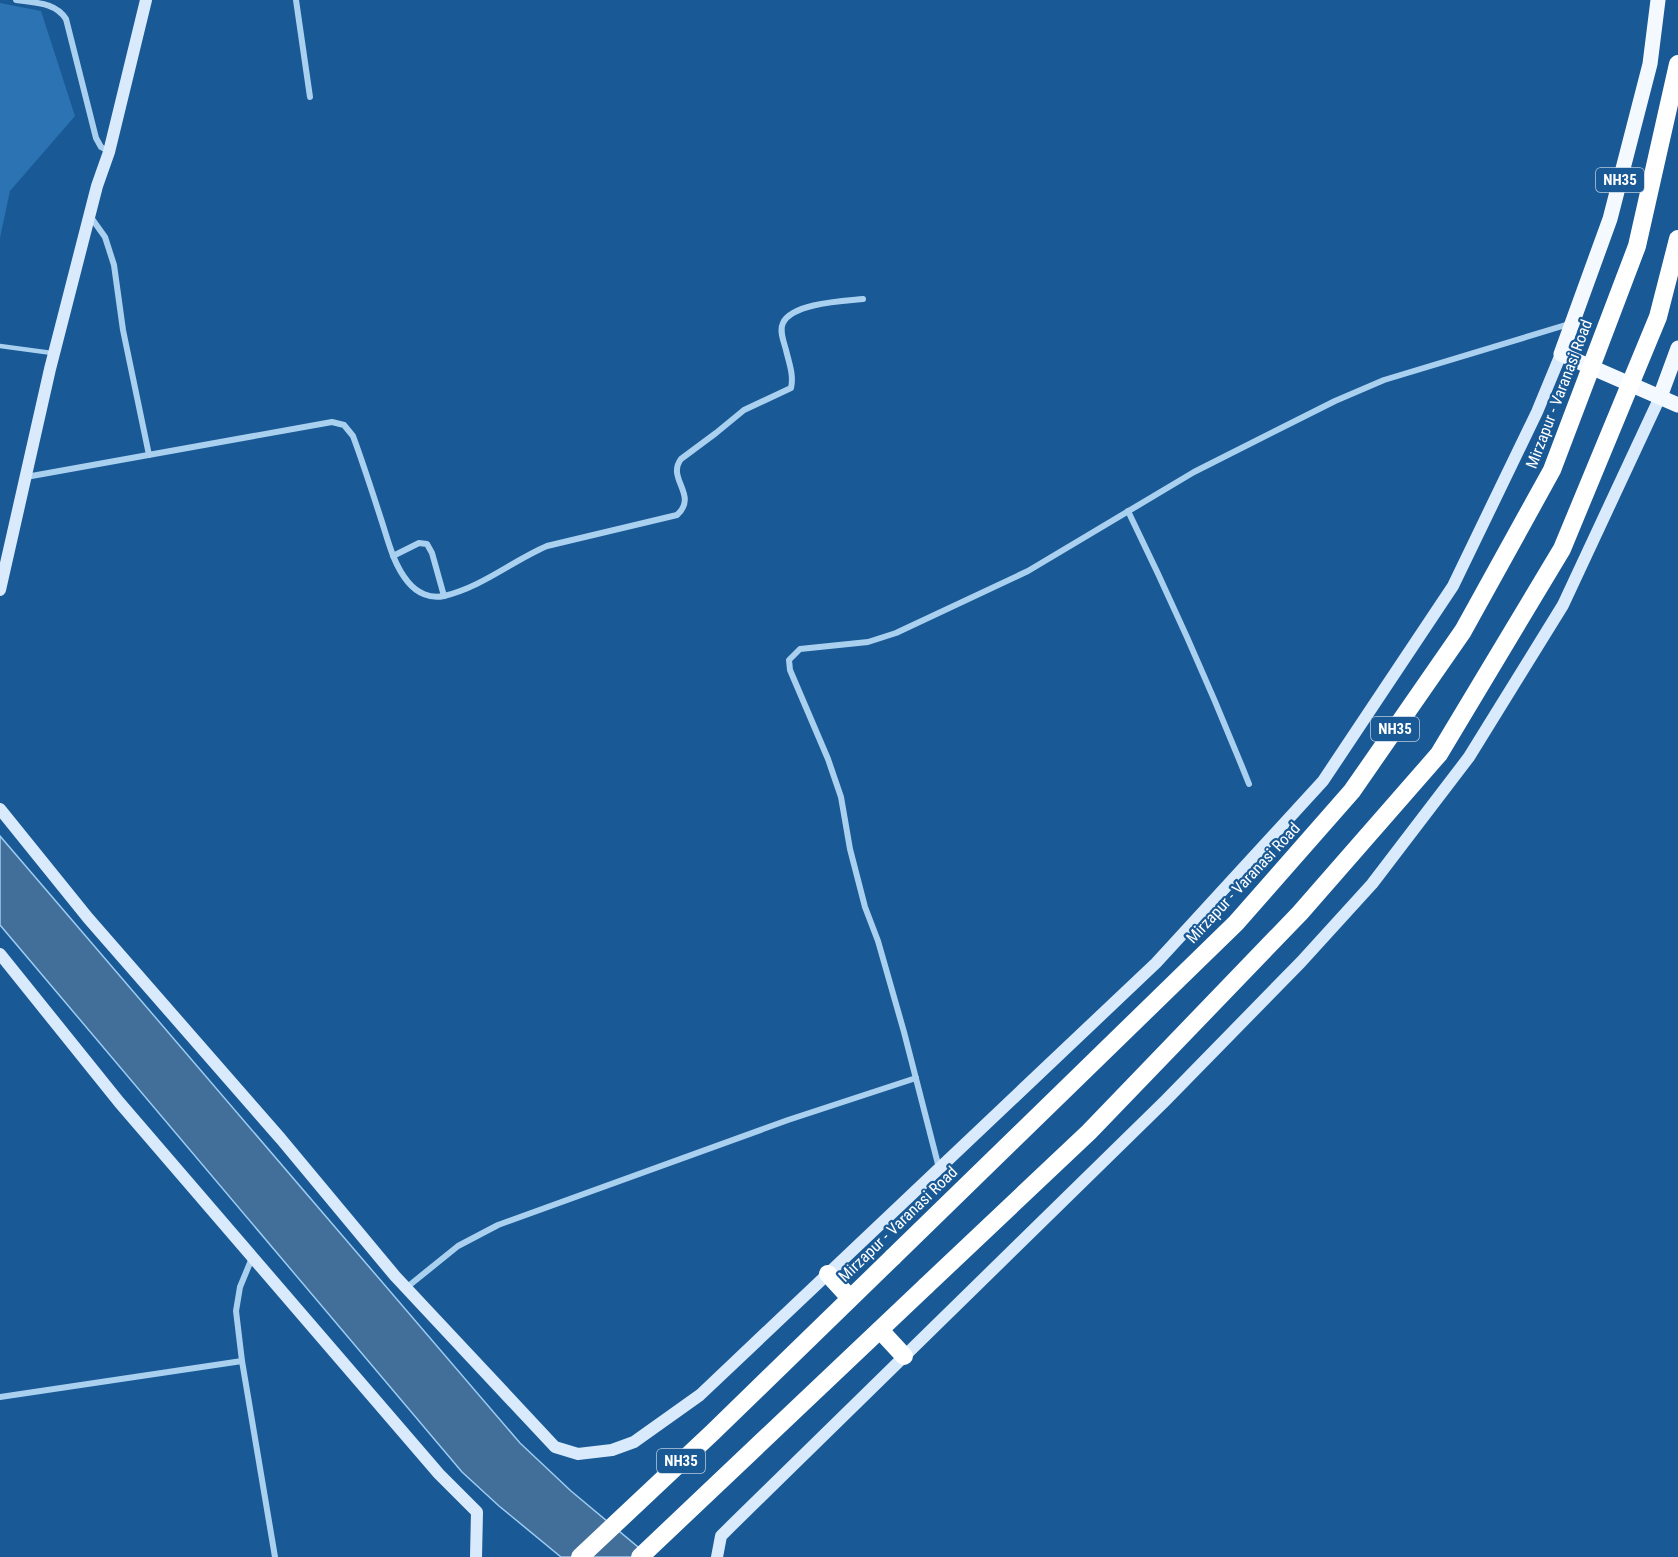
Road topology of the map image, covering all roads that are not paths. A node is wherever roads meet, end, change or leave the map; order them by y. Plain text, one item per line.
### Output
1 (16, 0) edge
2 (146, 0) edge
3 (296, 0) edge
4 (1658, 0) edge
5 (1678, 64) edge
6 (310, 97) dead end
7 (109, 152) junction
8 (90, 215) junction
9 (1678, 239) edge
10 (863, 299) dead end
11 (1572, 323) junction
12 (0, 346) edge
13 (1678, 348) edge
14 (54, 353) junction
15 (1561, 354) junction
16 (1660, 397) junction
17 (1678, 405) edge
18 (149, 455) junction
19 (25, 477) junction
20 (1128, 512) junction
21 (393, 556) junction
22 (0, 590) edge
23 (444, 596) junction
24 (1249, 784) dead end
25 (0, 809) edge
26 (0, 954) edge
27 (916, 1078) junction
28 (939, 1169) junction
29 (252, 1258) junction
30 (828, 1274) junction
31 (406, 1288) junction
32 (850, 1298) junction
33 (880, 1330) junction
34 (904, 1356) junction
35 (242, 1360) junction
36 (0, 1397) edge
37 (275, 1557) edge
38 (476, 1557) edge
39 (580, 1557) edge
40 (640, 1557) edge
41 (717, 1557) edge

1 - 7 street
2 - 7 street
3 - 6 street
4 - 11 main road, NH35
5 - 32 highway, Mirzapur - Varanasi Road / NH35, bridge
7 - 8 street
8 - 14 street
8 - 18 street
9 - 33 highway, NH35, bridge
10 - 23 street
11 - 15 main road, NH35
11 - 20 street
12 - 14 lane
13 - 16 main road
14 - 19 street
15 - 16 main road
15 - 28 street
16 - 17 main road
16 - 34 street
18 - 19 street
18 - 21 street
19 - 22 street
20 - 24 street
20 - 27 street
21 - 23 street
21 - 23 street
25 - 31 street
26 - 29 street
27 - 28 street
27 - 31 street
28 - 30 street
29 - 35 street
29 - 38 street
30 - 31 street
30 - 32 highway
32 - 39 highway, Mirzapur - Varanasi Road / NH35
33 - 34 highway
33 - 40 highway, NH35
34 - 41 street
35 - 36 street
35 - 37 street

